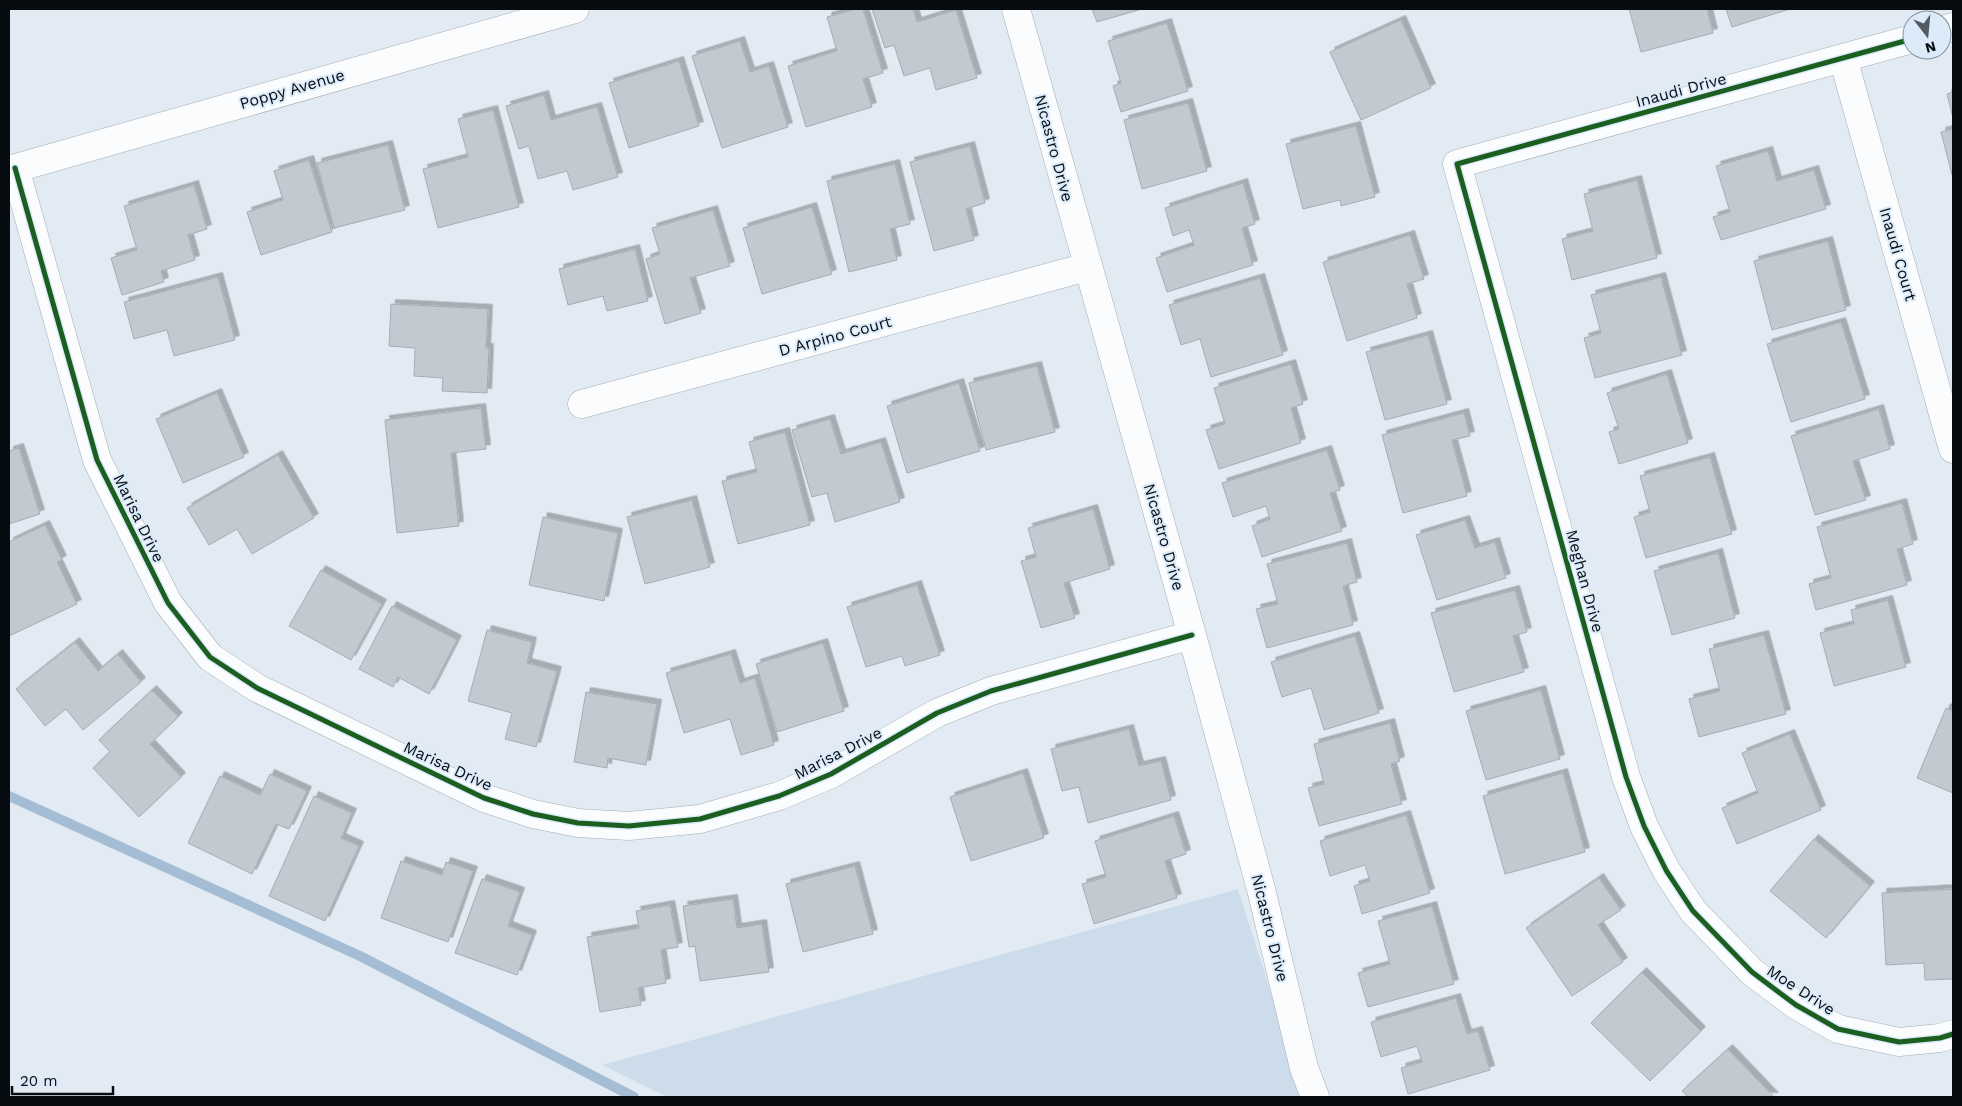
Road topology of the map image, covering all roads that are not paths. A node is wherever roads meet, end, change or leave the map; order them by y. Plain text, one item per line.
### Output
1 (1016, 9) edge
2 (564, 10) edge
3 (1902, 42) edge
4 (1843, 58) junction
5 (1458, 164) joint
6 (12, 169) edge
7 (1087, 267) junction
8 (582, 404) dead end
9 (1953, 449) edge
10 (1192, 635) junction
11 (1752, 972) joint
12 (1953, 1034) edge
13 (1315, 1097) edge

1 - 7 street, Nicastro Drive
2 - 6 street, Poppy Avenue
3 - 4 street, Inaudi Drive
4 - 5 street, Inaudi Drive
4 - 9 street, Inaudi Court
5 - 11 street, Meghan Drive
6 - 10 street, Marisa Drive
7 - 8 street, D Arpino Court
7 - 10 street, Nicastro Drive
10 - 13 street, Nicastro Drive
11 - 12 street, Moe Drive

